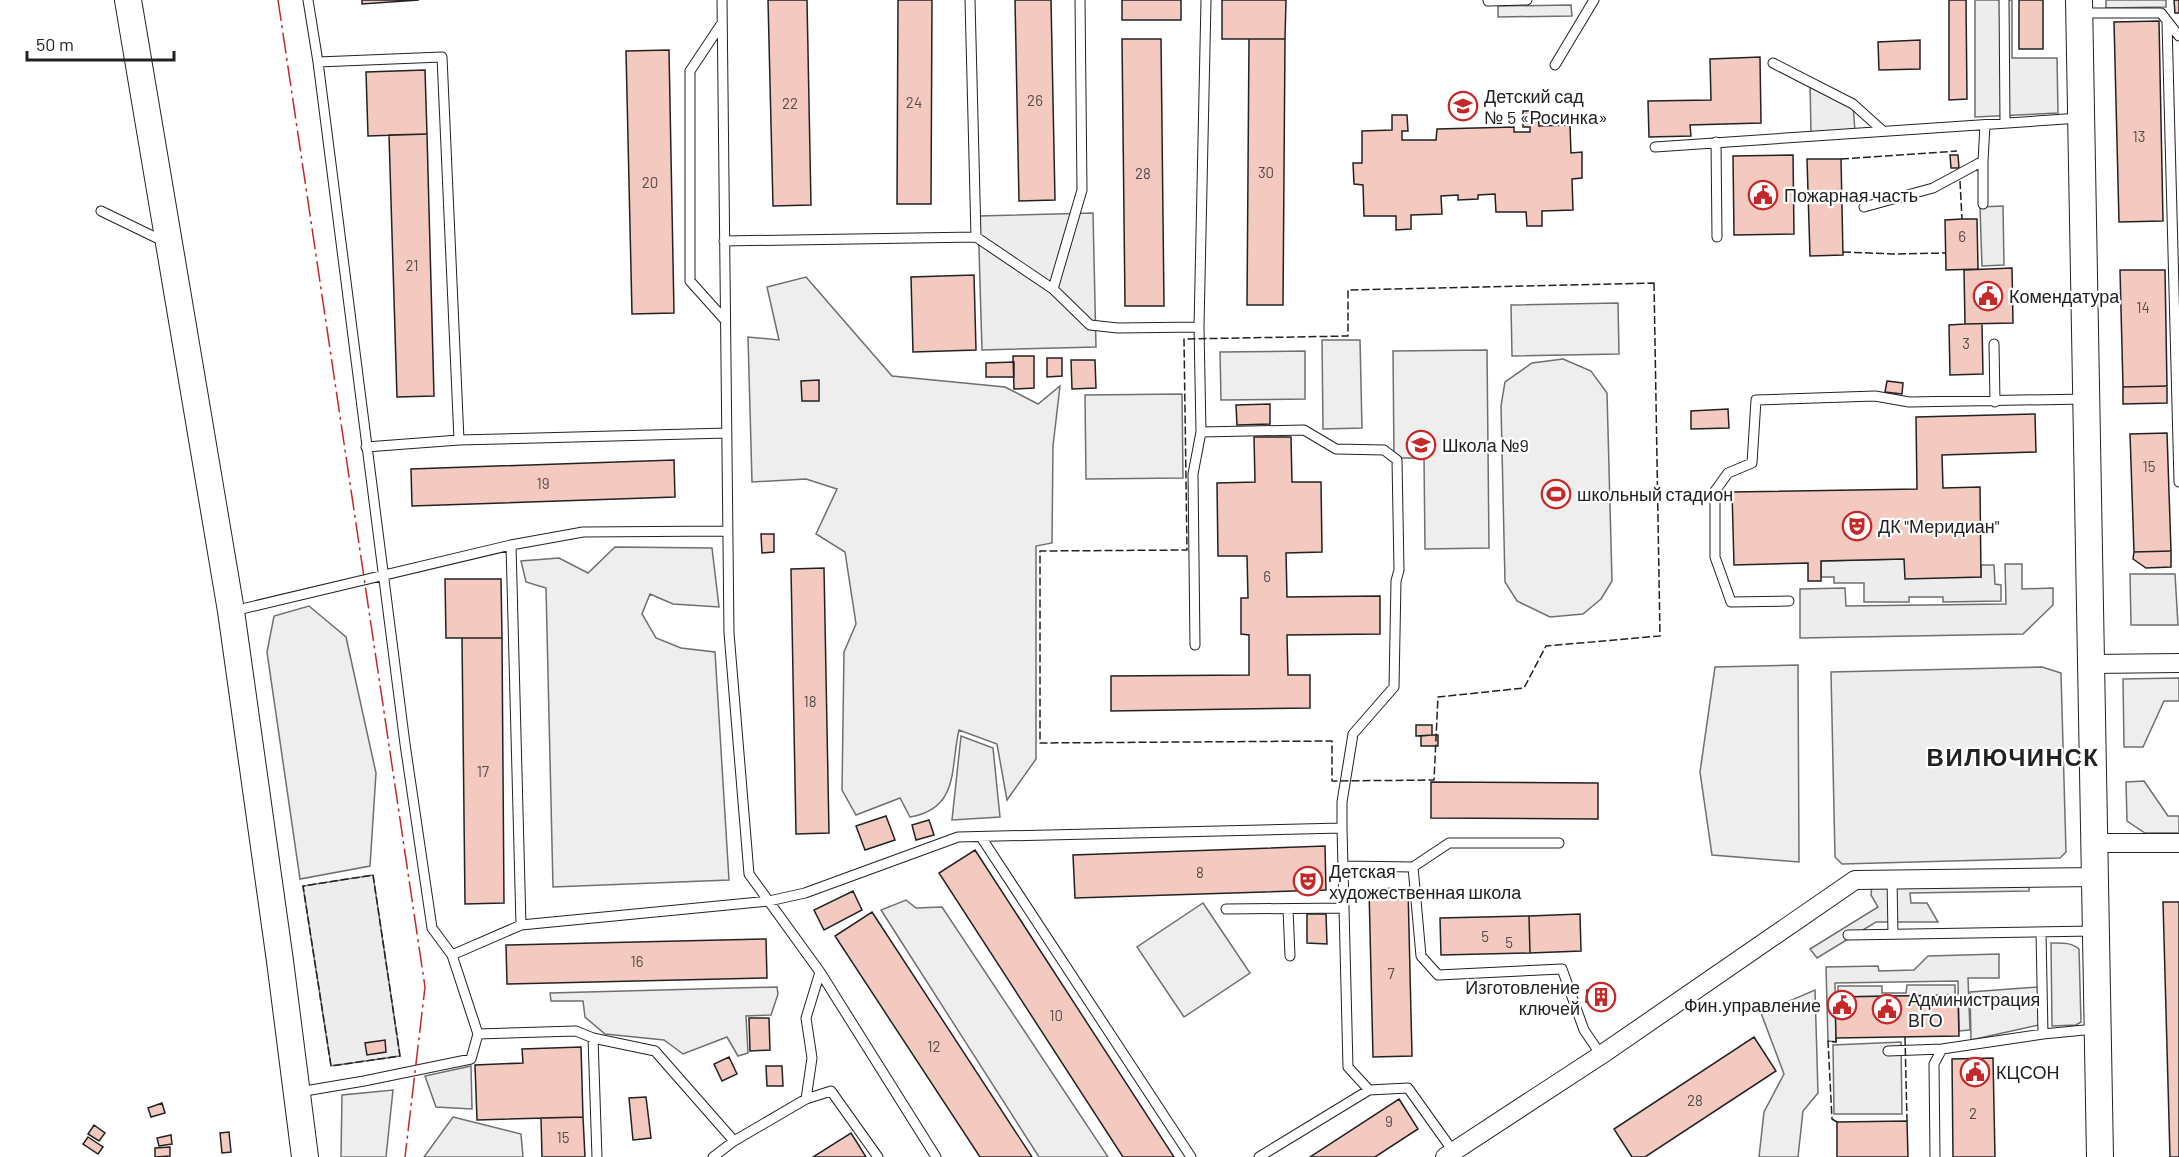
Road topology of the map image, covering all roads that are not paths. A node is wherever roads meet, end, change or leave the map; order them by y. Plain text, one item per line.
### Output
1 (128, 0) edge
2 (308, 0) edge
3 (722, 0) edge
4 (970, 0) edge
5 (1080, 0) edge
6 (1206, 0) edge
7 (1527, 0) edge
8 (1594, 0) edge
9 (2004, 0) edge
10 (1488, 1) edge
11 (2079, 7) edge
12 (722, 22) junction
13 (2167, 22) junction
14 (2179, 22) edge
15 (2179, 36) edge
16 (318, 62) junction
17 (1773, 63) dead end
18 (1555, 65) dead end
19 (2080, 118) junction
20 (2005, 123) junction
21 (1985, 124) junction
22 (1883, 130) junction
23 (1716, 142) junction
24 (1655, 147) dead end
25 (1983, 161) junction
26 (1983, 204) dead end
27 (1864, 207) dead end
28 (100, 211) dead end
29 (976, 237) junction
30 (1717, 237) dead end
31 (724, 241) junction
32 (170, 244) junction
33 (1053, 289) junction
34 (725, 320) junction
35 (1199, 327) junction
36 (1994, 344) dead end
37 (2087, 399) junction
38 (1995, 402) junction
39 (1201, 432) junction
40 (727, 433) junction
41 (459, 440) junction
42 (366, 447) junction
43 (2179, 482) edge
44 (726, 531) junction
45 (511, 545) junction
46 (384, 574) junction
47 (1790, 601) dead end
48 (231, 611) junction
49 (1195, 645) dead end
50 (2179, 663) edge
51 (2092, 664) junction
52 (1342, 828) junction
53 (981, 837) junction
54 (1559, 843) dead end
55 (2095, 843) junction
56 (2179, 843) edge
57 (1343, 866) junction
58 (1413, 867) junction
59 (2096, 877) junction
60 (1892, 880) junction
61 (769, 901) junction
62 (1344, 908) junction
63 (1226, 909) dead end
64 (1288, 909) junction
65 (521, 925) junction
66 (2097, 931) junction
67 (2041, 932) junction
68 (1893, 934) junction
69 (1848, 935) dead end
70 (452, 955) junction
71 (1290, 956) dead end
72 (820, 972) junction
73 (2097, 1029) junction
74 (478, 1034) junction
75 (2043, 1034) junction
76 (593, 1038) junction
77 (1942, 1048) junction
78 (1888, 1051) dead end
79 (1601, 1055) junction
80 (1369, 1090) junction
81 (296, 1093) junction
82 (806, 1099) junction
83 (734, 1141) junction
84 (1449, 1154) edge
85 (305, 1157) edge
86 (597, 1157) edge
87 (714, 1157) edge
88 (878, 1157) edge
89 (936, 1157) edge
90 (1191, 1157) edge
91 (1259, 1157) edge
92 (1935, 1157) edge
93 (2100, 1157) edge

1 - 32 street
2 - 16 lane
3 - 12 lane
4 - 29 lane
5 - 33 lane
6 - 35 lane
7 - 10 lane
8 - 18 lane
9 - 20 lane
11 - 13 lane
11 - 19 street
12 - 31 lane
12 - 34 lane
13 - 14 lane
13 - 15 lane
13 - 43 lane
16 - 41 lane
16 - 42 lane
17 - 22 lane
19 - 20 lane
19 - 37 street
20 - 21 lane
21 - 22 lane
21 - 25 lane
22 - 23 lane
23 - 24 lane
23 - 30 lane
25 - 26 lane
25 - 27 lane
28 - 32 lane
29 - 31 lane
29 - 33 lane
31 - 34 lane
32 - 48 street
33 - 35 lane
34 - 40 lane
35 - 39 lane
36 - 38 lane
37 - 38 lane
37 - 51 street
38 - 47 lane
39 - 49 lane
39 - 52 lane
40 - 41 lane
40 - 44 lane
41 - 42 lane
42 - 46 lane
44 - 45 lane
44 - 61 lane
45 - 46 lane
45 - 65 lane
46 - 48 lane
46 - 70 lane
48 - 81 street
50 - 51 street
51 - 55 street
52 - 53 lane
52 - 57 lane
53 - 61 lane
53 - 90 lane
54 - 58 lane
55 - 56 street
55 - 59 street
57 - 58 lane
57 - 62 lane
58 - 79 lane
59 - 60 street
59 - 66 street
60 - 68 lane
60 - 79 street
61 - 65 lane
61 - 72 lane
62 - 64 lane
62 - 80 lane
63 - 64 lane
64 - 71 lane
65 - 70 lane
66 - 67 lane
66 - 73 street
67 - 68 lane
67 - 75 lane
68 - 69 lane
70 - 74 lane
72 - 82 lane
72 - 89 lane
73 - 75 lane
73 - 93 street
74 - 76 lane
74 - 81 lane
75 - 77 lane
76 - 83 lane
76 - 86 lane
77 - 78 lane
77 - 92 lane
79 - 84 street
80 - 84 lane
80 - 91 lane
81 - 85 street
82 - 83 lane
82 - 88 lane
83 - 87 lane

